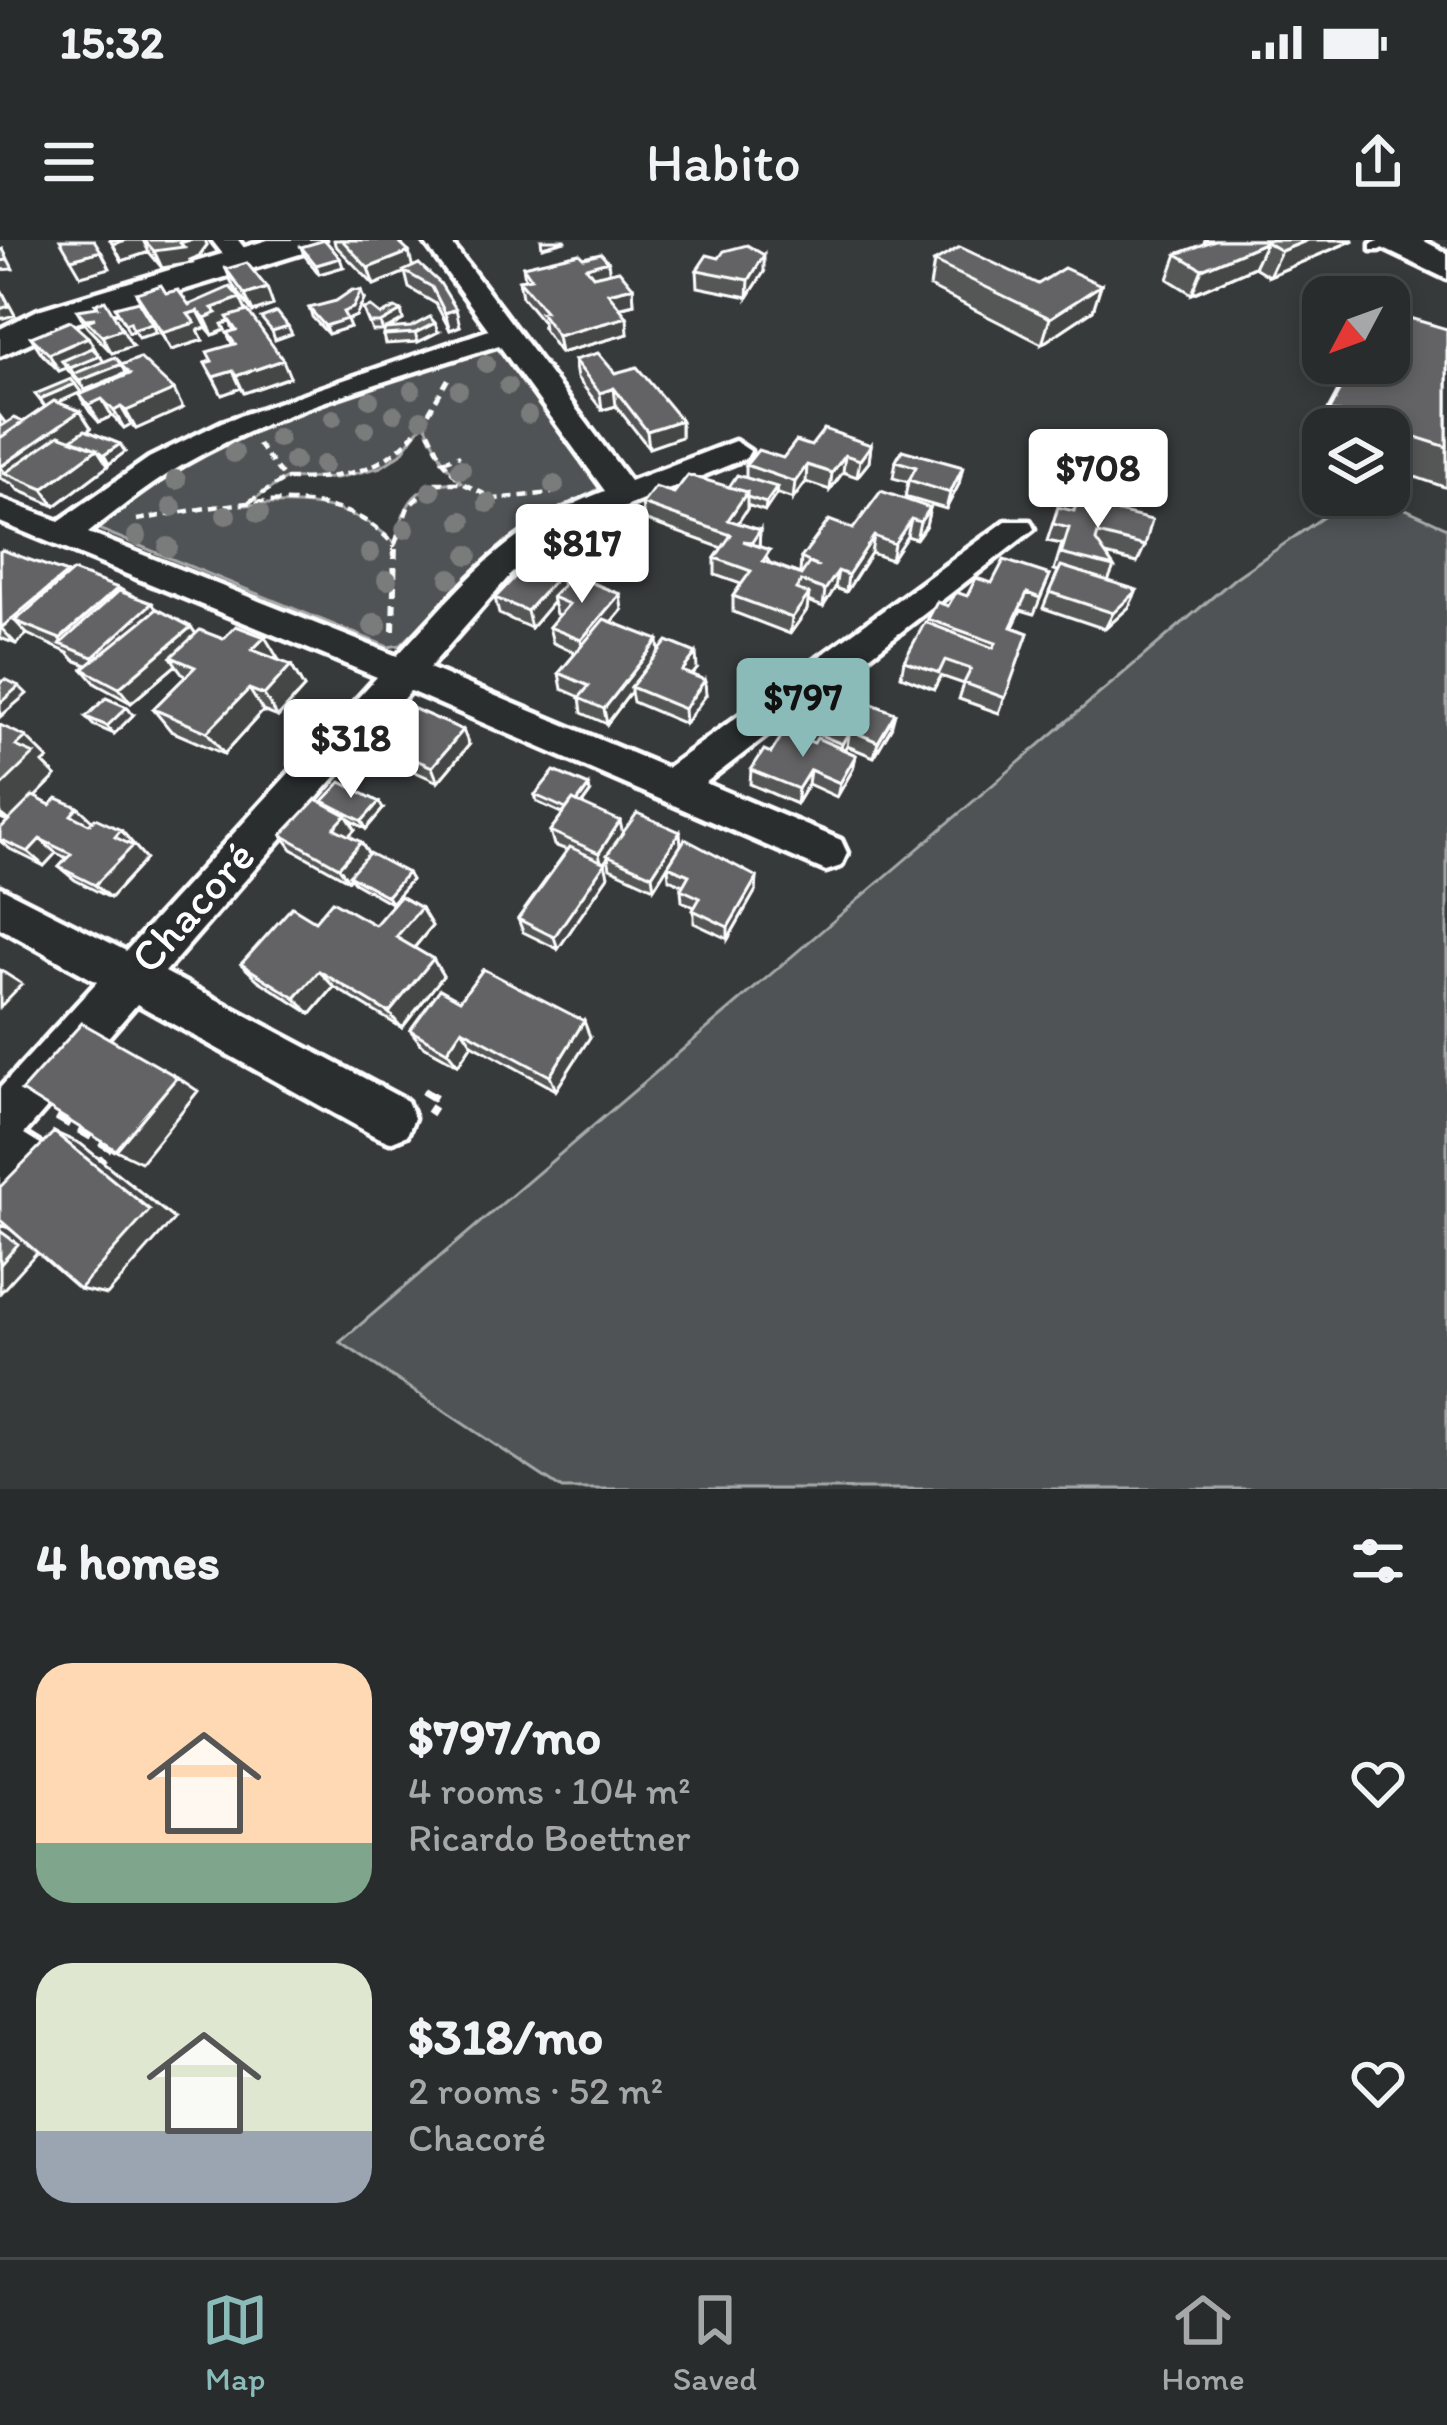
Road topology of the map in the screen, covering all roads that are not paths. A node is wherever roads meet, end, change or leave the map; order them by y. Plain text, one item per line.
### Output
1 (306, 240) edge
2 (436, 240) edge
3 (1388, 242) edge
4 (232, 249) edge
5 (1445, 264) edge
6 (509, 333) junction
7 (0, 344) edge
8 (735, 451) dead end
9 (622, 492) junction
10 (0, 510) edge
11 (1018, 530) dead end
12 (64, 534) junction
13 (397, 656) junction
14 (672, 787) junction
15 (826, 853) dead end
16 (0, 905) edge
17 (130, 975) junction
18 (390, 1118) dead end
19 (0, 1124) edge
20 (0, 1147) edge
21 (0, 1214) edge

1 - 4 street
2 - 6 street
3 - 5 street
4 - 7 street
6 - 9 street
6 - 12 street
8 - 9 street, Chacoré
9 - 13 street, Chacoré
10 - 12 street
11 - 14 street
12 - 13 street
13 - 14 street
13 - 17 street, Chacoré
14 - 15 street
16 - 17 street
17 - 18 street
17 - 19 street, Chacoré
20 - 21 street

